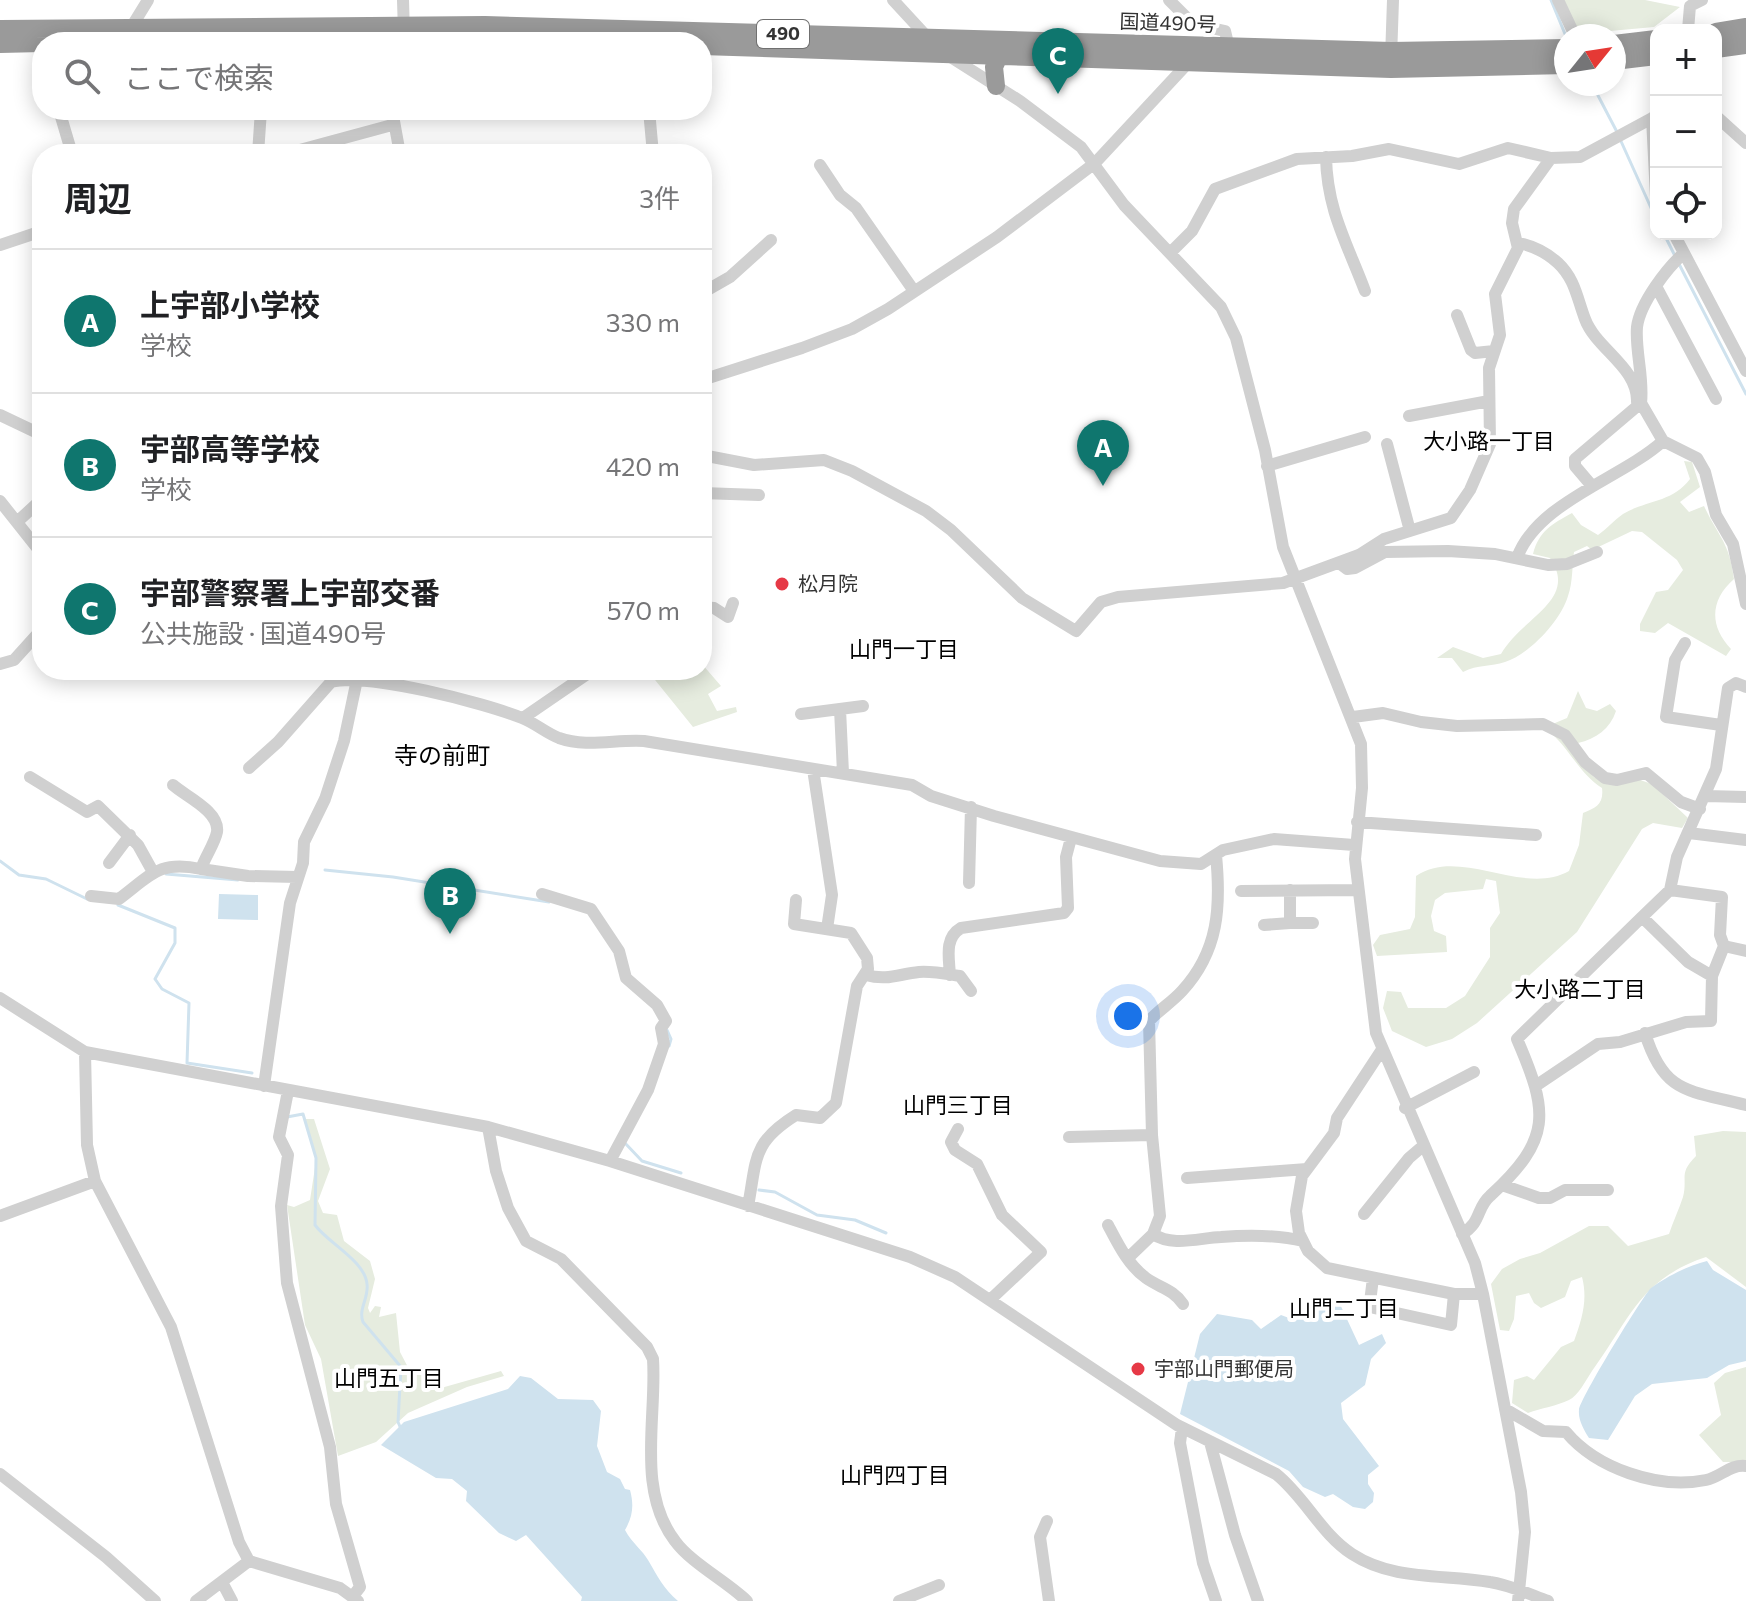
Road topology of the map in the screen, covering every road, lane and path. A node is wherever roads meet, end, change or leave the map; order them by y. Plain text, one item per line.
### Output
1 (148, 0) edge
2 (403, 0) edge
3 (893, 0) edge
4 (1169, 0) edge
5 (1393, 0) edge
6 (1558, 0) edge
7 (1702, 0) edge
8 (1569, 24) edge
9 (1688, 24) edge
10 (135, 27) junction
11 (1746, 27) edge
12 (0, 29) edge
13 (1722, 31) edge
14 (128, 32) edge
15 (208, 32) edge
16 (404, 32) edge
17 (712, 36) edge
18 (927, 38) junction
19 (1650, 40) edge
20 (32, 43) edge
21 (1626, 43) edge
22 (0, 44) edge
23 (1746, 45) edge
24 (712, 46) edge
25 (1722, 48) edge
26 (1554, 49) edge
27 (946, 53) junction
28 (1230, 55) junction
29 (999, 56) junction
30 (1650, 57) edge
31 (1391, 60) junction
32 (1626, 60) edge
33 (1189, 62) junction
34 (1554, 65) edge
35 (996, 86) junction
36 (1722, 111) edge
37 (1650, 119) edge
38 (62, 120) edge
39 (260, 120) edge
40 (392, 120) edge
41 (650, 120) edge
42 (1722, 121) edge
43 (392, 125) junction
44 (1746, 132) edge
45 (1746, 143) edge
46 (69, 144) edge
47 (259, 144) edge
48 (322, 144) edge
49 (397, 144) edge
50 (652, 144) edge
51 (1326, 157) junction
52 (1551, 158) junction
53 (1095, 163) junction
54 (820, 165) dead end
55 (32, 234) edge
56 (771, 240) dead end
57 (1677, 240) edge
58 (1519, 243) junction
59 (0, 245) edge
60 (1170, 253) junction
61 (1684, 253) junction
62 (712, 287) edge
63 (1657, 288) junction
64 (914, 291) junction
65 (1365, 291) dead end
66 (1457, 315) dead end
67 (1494, 351) junction
68 (1746, 371) edge
69 (712, 377) edge
70 (1716, 399) dead end
71 (1489, 401) junction
72 (1639, 404) junction
73 (0, 415) edge
74 (1409, 416) dead end
75 (32, 430) edge
76 (1365, 437) dead end
77 (1663, 441) junction
78 (1387, 444) dead end
79 (712, 457) edge
80 (1267, 466) junction
81 (1592, 486) junction
82 (712, 493) edge
83 (759, 495) dead end
84 (0, 501) edge
85 (32, 508) edge
86 (17, 522) junction
87 (1410, 531) junction
88 (32, 541) edge
89 (1597, 552) dead end
90 (1517, 558) junction
91 (1339, 563) junction
92 (1295, 577) junction
93 (733, 603) dead end
94 (1746, 604) edge
95 (712, 608) edge
96 (32, 640) edge
97 (1685, 643) dead end
98 (0, 664) edge
99 (339, 680) edge
100 (358, 680) edge
101 (380, 680) edge
102 (578, 680) edge
103 (1746, 687) edge
104 (863, 706) dead end
105 (840, 709) junction
106 (801, 714) dead end
107 (1353, 717) junction
108 (523, 718) junction
109 (1721, 725) junction
110 (249, 768) dead end
111 (813, 769) junction
112 (843, 773) junction
113 (30, 777) dead end
114 (173, 785) dead end
115 (1706, 796) junction
116 (1746, 797) edge
117 (971, 807) junction
118 (1700, 809) junction
119 (1357, 822) junction
120 (1689, 833) junction
121 (130, 835) junction
122 (1536, 835) dead end
123 (1071, 838) junction
124 (1746, 840) edge
125 (1354, 845) junction
126 (1216, 855) junction
127 (109, 863) dead end
128 (201, 869) junction
129 (153, 872) junction
130 (297, 877) junction
131 (969, 883) dead end
132 (1290, 890) junction
133 (1358, 890) junction
134 (1670, 890) junction
135 (1241, 891) dead end
136 (542, 894) dead end
137 (91, 896) dead end
138 (796, 900) dead end
139 (1642, 917) junction
140 (1290, 923) junction
141 (1313, 923) dead end
142 (1264, 925) dead end
143 (827, 929) junction
144 (1724, 946) junction
145 (1746, 951) edge
146 (866, 975) junction
147 (950, 975) junction
148 (1712, 976) junction
149 (971, 991) dead end
150 (0, 998) edge
151 (1645, 1033) junction
152 (1381, 1051) junction
153 (85, 1052) junction
154 (1474, 1072) dead end
155 (1537, 1085) junction
156 (264, 1086) junction
157 (288, 1091) junction
158 (1746, 1105) edge
159 (1405, 1108) junction
160 (488, 1127) junction
161 (958, 1129) dead end
162 (1152, 1135) junction
163 (1069, 1137) dead end
164 (1423, 1146) junction
165 (610, 1161) junction
166 (1307, 1169) junction
167 (1187, 1178) dead end
168 (95, 1181) junction
169 (1505, 1186) junction
170 (1608, 1190) dead end
171 (748, 1206) junction
172 (1364, 1214) dead end
173 (0, 1216) edge
174 (1108, 1225) dead end
175 (1153, 1234) junction
176 (1462, 1234) junction
177 (1303, 1241) junction
178 (1128, 1258) junction
179 (1373, 1278) junction
180 (1454, 1294) junction
181 (1483, 1294) junction
182 (991, 1299) junction
183 (1183, 1304) dead end
184 (1505, 1409) junction
185 (1182, 1428) junction
186 (1210, 1442) junction
187 (1746, 1466) edge
188 (0, 1474) edge
189 (1047, 1521) dead end
190 (249, 1561) junction
191 (222, 1582) junction
192 (939, 1585) dead end
193 (1518, 1595) edge
194 (924, 1597) edge
195 (356, 1598) edge
196 (155, 1601) edge
197 (196, 1601) edge
198 (232, 1601) edge
199 (747, 1601) edge
200 (899, 1601) edge
201 (1049, 1601) edge
202 (1216, 1601) edge
203 (1258, 1601) edge
204 (1548, 1601) edge

1 - 10 street
2 - 16 street
3 - 18 street
4 - 28 street
5 - 31 street
6 - 8 street
7 - 9 street
10 - 12 highway, 国道490号 / 490
10 - 14 street
10 - 15 highway, 国道490号 / 490
11 - 13 highway
17 - 18 highway, 国道490号 / 490
18 - 27 street
18 - 28 highway, 国道490号 / 490
19 - 21 highway
20 - 22 highway
23 - 25 highway
24 - 27 highway, 国道490号 / 490
26 - 31 highway, 国道490号 / 490
27 - 29 highway, 国道490号 / 490
27 - 35 street
28 - 31 highway, 国道490号 / 490
28 - 33 highway, 国道490号 / 490
29 - 33 highway, 国道490号 / 490
29 - 35 highway
30 - 32 highway
31 - 34 highway, 国道490号 / 490
33 - 53 street
35 - 53 street
36 - 44 street
37 - 52 street
38 - 46 street
39 - 47 street
40 - 43 street
41 - 50 street
42 - 45 street
43 - 48 street
43 - 49 street
51 - 52 street
51 - 60 street
51 - 65 street
52 - 58 street
53 - 60 street
53 - 64 street
54 - 64 street
55 - 59 street
56 - 62 street
57 - 61 street
58 - 67 street
58 - 72 street
60 - 80 street
61 - 63 street
61 - 68 street
63 - 70 street
63 - 72 street
64 - 69 street
66 - 67 street
67 - 71 street
71 - 74 street
71 - 87 street
72 - 77 street
72 - 81 street
73 - 75 street
76 - 80 street
77 - 81 street
77 - 94 street
78 - 87 street
79 - 92 street
80 - 92 street
81 - 90 street
82 - 83 street
84 - 86 street
85 - 86 street
86 - 88 street
87 - 91 street
89 - 90 street
90 - 91 street
91 - 92 street
92 - 107 street
93 - 95 street
96 - 98 street
97 - 109 street
99 - 110 street
100 - 130 street
101 - 108 street
102 - 108 street
103 - 109 street
104 - 105 street
105 - 106 street
105 - 112 street
107 - 118 street
107 - 119 street
108 - 111 street
109 - 115 street
111 - 112 street
111 - 143 street
112 - 117 street
113 - 121 street
114 - 128 street
115 - 116 street
115 - 118 street
117 - 123 street
117 - 131 street
118 - 120 street
119 - 122 street
119 - 125 street
120 - 124 street
120 - 134 street
121 - 127 street
121 - 129 street
123 - 126 street
123 - 147 street
125 - 126 street
125 - 133 street
126 - 162 street
128 - 129 street
128 - 130 street
129 - 137 street
130 - 156 street
132 - 133 street
132 - 135 street
132 - 140 street
133 - 152 street
134 - 139 street
134 - 144 street
136 - 165 street
138 - 143 street
139 - 148 street
139 - 155 street
140 - 141 street
140 - 142 street
143 - 146 street
144 - 145 street
144 - 148 street
146 - 147 street
146 - 171 street
147 - 149 street
148 - 151 street
150 - 153 street
151 - 155 street
151 - 158 street
152 - 159 street
152 - 166 street
153 - 156 street
153 - 168 street
154 - 159 street
155 - 169 street
156 - 157 street
157 - 160 street
157 - 195 street
159 - 164 street
160 - 165 street
160 - 199 street
161 - 182 street
162 - 163 street
162 - 175 street
164 - 172 street
164 - 176 street
165 - 171 street
166 - 167 street
166 - 177 street
168 - 173 street
168 - 190 street
169 - 170 street
169 - 176 street
171 - 182 street
174 - 178 street
175 - 177 street
175 - 178 street
176 - 181 street
177 - 179 street
178 - 183 street
179 - 180 street
179 - 180 street
180 - 181 street
181 - 184 street
182 - 185 street
184 - 187 street
184 - 193 street
185 - 186 street
185 - 202 street
186 - 193 street
186 - 203 street
188 - 196 street
189 - 201 street
190 - 191 street
190 - 195 street
191 - 197 street
191 - 198 street
192 - 194 street
193 - 204 street
194 - 200 street

